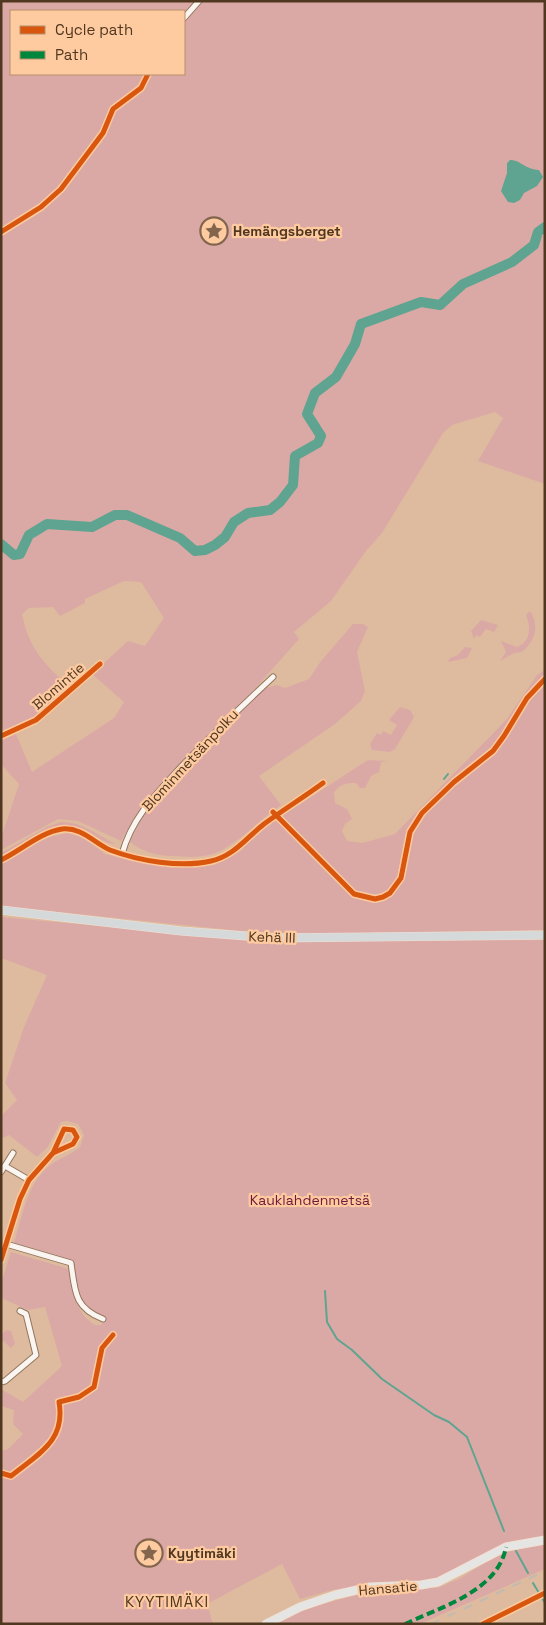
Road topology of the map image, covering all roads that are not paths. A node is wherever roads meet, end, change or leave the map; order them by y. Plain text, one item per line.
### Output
1 (199, 1) edge
2 (185, 17) edge
3 (148, 75) edge
4 (1, 232) edge
5 (100, 664) dead end
6 (273, 677) dead end
7 (1, 736) edge
8 (323, 784) dead end
9 (122, 854) junction
10 (1, 860) edge
11 (1, 910) edge
12 (545, 935) edge
13 (13, 1153) dead end
14 (53, 1153) junction
15 (5, 1166) junction
16 (1, 1172) edge
17 (29, 1180) junction
18 (6, 1244) junction
19 (1, 1260) edge
20 (20, 1311) dead end
21 (103, 1319) dead end
22 (1, 1382) edge
23 (545, 1540) edge
24 (266, 1624) edge

1 - 2 street
3 - 4 street
5 - 7 street, Blomintie
6 - 9 street, Blominmetsänpolku
8 - 9 street
9 - 10 street
11 - 12 highway, Kehä III
13 - 15 street
14 - 14 street
14 - 17 street
15 - 16 street
15 - 17 street
17 - 18 street
18 - 19 street
18 - 21 street
20 - 22 street
23 - 24 main road, Hansatie

